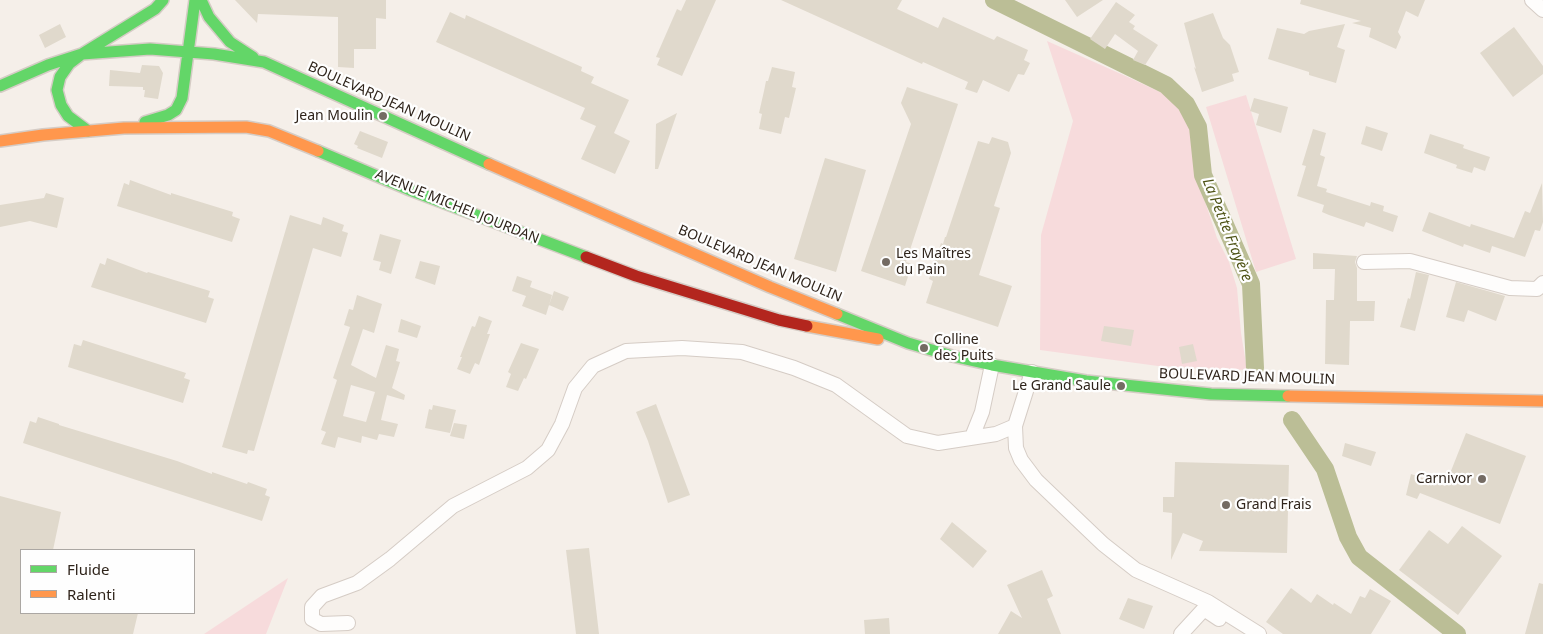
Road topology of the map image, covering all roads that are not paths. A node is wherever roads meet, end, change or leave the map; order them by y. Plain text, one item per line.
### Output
1 (163, 0) edge
2 (195, 0) edge
3 (201, 0) edge
4 (1532, 0) edge
5 (1543, 10) edge
6 (188, 51) junction
7 (82, 54) junction
8 (264, 62) junction
9 (0, 86) edge
10 (124, 128) junction
11 (88, 131) junction
12 (0, 141) edge
13 (1364, 262) dead end
14 (1543, 283) edge
15 (908, 343) junction
16 (992, 365) junction
17 (1032, 372) junction
18 (1543, 401) edge
19 (1015, 426) junction
20 (972, 437) junction
21 (348, 623) dead end
22 (1181, 634) edge
23 (1242, 634) edge
24 (1259, 634) edge

1 - 7 main road
2 - 6 main road
3 - 8 main road
4 - 5 street
6 - 7 main road, BOULEVARD JEAN MOULIN
6 - 8 main road, BOULEVARD JEAN MOULIN
6 - 10 main road
7 - 9 main road, BOULEVARD JEAN MOULIN
7 - 11 main road
8 - 15 main road, BOULEVARD JEAN MOULIN
10 - 11 main road, AVENUE MICHEL JOURDAN
10 - 15 main road, AVENUE MICHEL JOURDAN
11 - 12 main road, AVENUE MICHEL JOURDAN
13 - 14 street
15 - 16 main road, BOULEVARD JEAN MOULIN
16 - 17 main road, BOULEVARD JEAN MOULIN
16 - 20 street
17 - 18 main road, BOULEVARD JEAN MOULIN
17 - 19 street
19 - 20 street
19 - 24 street
20 - 21 street
22 - 23 street

